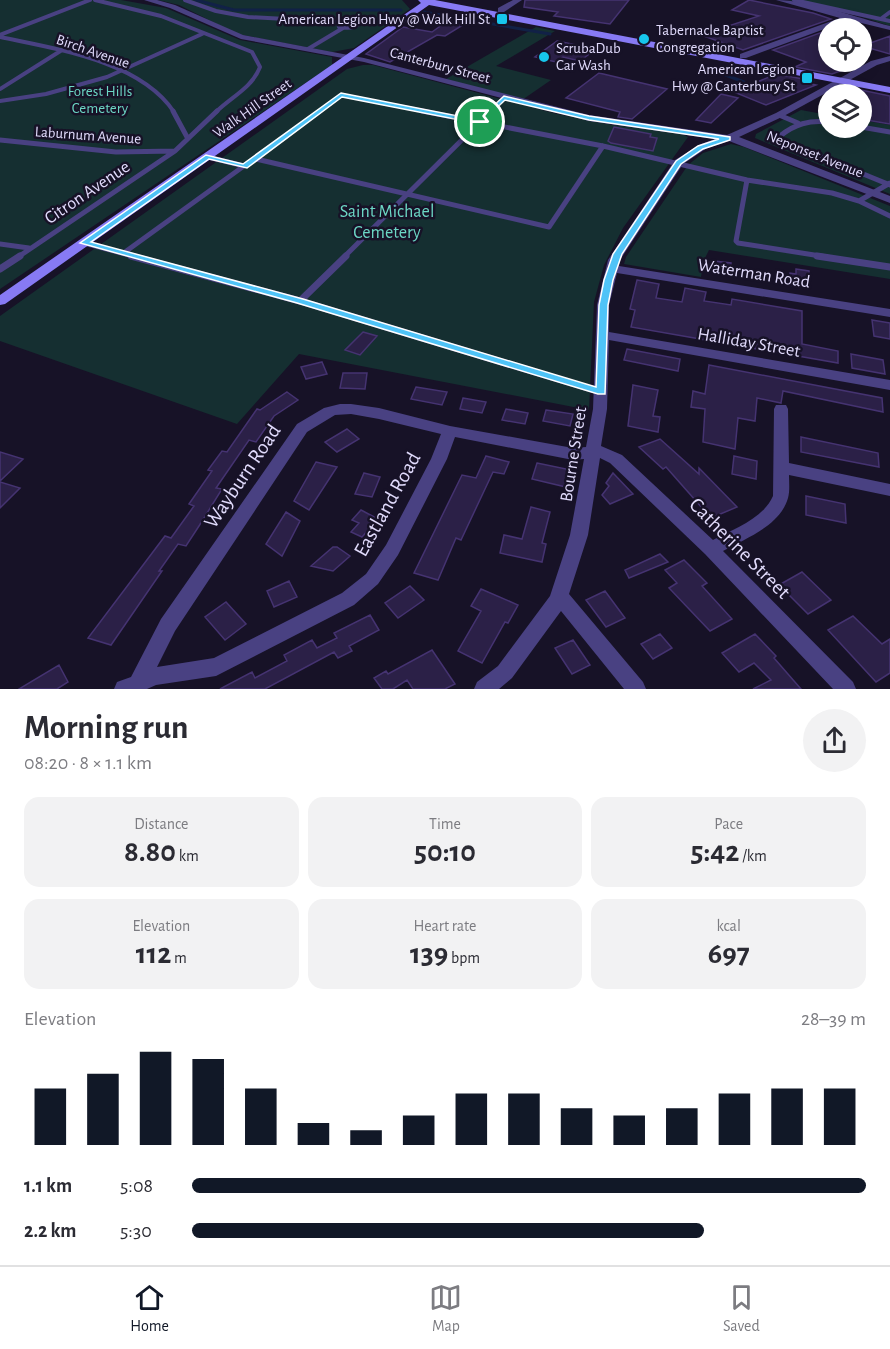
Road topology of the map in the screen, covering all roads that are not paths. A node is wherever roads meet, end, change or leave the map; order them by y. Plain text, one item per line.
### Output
1 (92, 0) edge
2 (148, 0) edge
3 (185, 0) edge
4 (415, 0) edge
5 (445, 0) edge
6 (518, 0) edge
7 (780, 0) edge
8 (794, 0) edge
9 (828, 0) edge
10 (429, 1) edge
11 (819, 5) junction
12 (501, 10) junction
13 (890, 12) edge
14 (849, 17) junction
15 (882, 18) junction
16 (890, 21) edge
17 (338, 22) junction
18 (343, 28) junction
19 (890, 28) edge
20 (202, 34) junction
21 (0, 36) edge
22 (308, 49) junction
23 (62, 51) junction
24 (743, 56) junction
25 (351, 57) junction
26 (890, 58) edge
27 (123, 72) junction
28 (843, 78) junction
29 (890, 84) edge
30 (0, 89) edge
31 (890, 90) edge
32 (504, 98) junction
33 (0, 101) edge
34 (779, 116) junction
35 (480, 122) junction
36 (818, 122) edge
37 (798, 123) junction
38 (872, 129) edge
39 (890, 132) edge
40 (188, 137) junction
41 (728, 138) junction
42 (0, 140) edge
43 (603, 146) junction
44 (175, 151) junction
45 (208, 157) junction
46 (256, 159) junction
47 (679, 162) junction
48 (244, 166) junction
49 (747, 180) junction
50 (890, 184) edge
51 (872, 193) junction
52 (409, 194) junction
53 (890, 200) edge
54 (859, 201) junction
55 (890, 216) edge
56 (84, 243) junction
57 (0, 244) edge
58 (29, 248) junction
59 (125, 252) junction
60 (890, 267) edge
61 (611, 268) junction
62 (0, 269) edge
63 (0, 300) edge
64 (300, 301) junction
65 (890, 313) edge
66 (602, 335) junction
67 (890, 385) edge
68 (601, 392) junction
69 (781, 409) dead end
70 (450, 431) junction
71 (593, 452) junction
72 (781, 467) junction
73 (890, 490) edge
74 (711, 549) junction
75 (559, 595) junction
76 (131, 685) edge
77 (484, 689) edge
78 (636, 689) edge
79 (846, 689) edge

1 - 20 lane
1 - 21 lane
2 - 22 street, Canterbury Street
3 - 17 lane
4 - 10 main road
5 - 12 main road
6 - 12 street
7 - 14 street
8 - 11 lane
9 - 11 lane
10 - 25 main road, Walk Hill Street
10 - 28 main road
11 - 15 lane
12 - 24 main road
13 - 15 lane
14 - 19 street
14 - 24 street
15 - 16 lane
17 - 18 lane
17 - 18 lane
18 - 22 lane
20 - 27 lane
20 - 40 lane, Citron Avenue
21 - 23 lane, Birch Avenue
22 - 25 street, Canterbury Street
23 - 27 lane, Birch Avenue
23 - 30 lane
24 - 28 main road
25 - 32 street, Canterbury Street
25 - 45 main road, Walk Hill Street
26 - 28 street
27 - 33 lane
27 - 40 lane, Birch Avenue
28 - 29 main road
28 - 31 main road
28 - 34 street
32 - 35 lane
32 - 41 street, Canterbury Street
34 - 37 lane
34 - 41 street
35 - 43 lane
35 - 46 lane
35 - 52 lane
36 - 37 lane
37 - 50 lane
38 - 39 lane
40 - 44 lane, Citron Avenue
41 - 47 street, Bourne Street
41 - 51 street, Neponset Avenue
42 - 44 lane, Laburnum Avenue
43 - 47 lane
43 - 52 lane
44 - 58 lane, Citron Avenue
45 - 48 lane
45 - 56 main road, Walk Hill Street
46 - 48 lane
46 - 52 lane
47 - 49 lane
47 - 61 street, Bourne Street
48 - 59 lane
49 - 54 lane
49 - 60 lane
50 - 51 lane
51 - 53 street, Neponset Avenue
51 - 54 lane
52 - 64 lane
54 - 55 lane
56 - 59 lane
56 - 63 main road, Walk Hill Street
57 - 58 lane
58 - 62 lane, Citron Avenue
59 - 64 lane
61 - 65 street, Waterman Road
61 - 66 street, Bourne Street
64 - 68 lane
66 - 67 street, Halliday Street
66 - 68 street, Bourne Street
68 - 71 street, Bourne Street
69 - 72 street
70 - 71 street
70 - 76 street, Eastland Road
70 - 76 street, Wayburn Road
71 - 74 street, Catherine Street
71 - 75 street, Bourne Street
72 - 73 street
72 - 74 street
74 - 79 street, Catherine Street
75 - 77 street, Bourne Street
75 - 78 street

